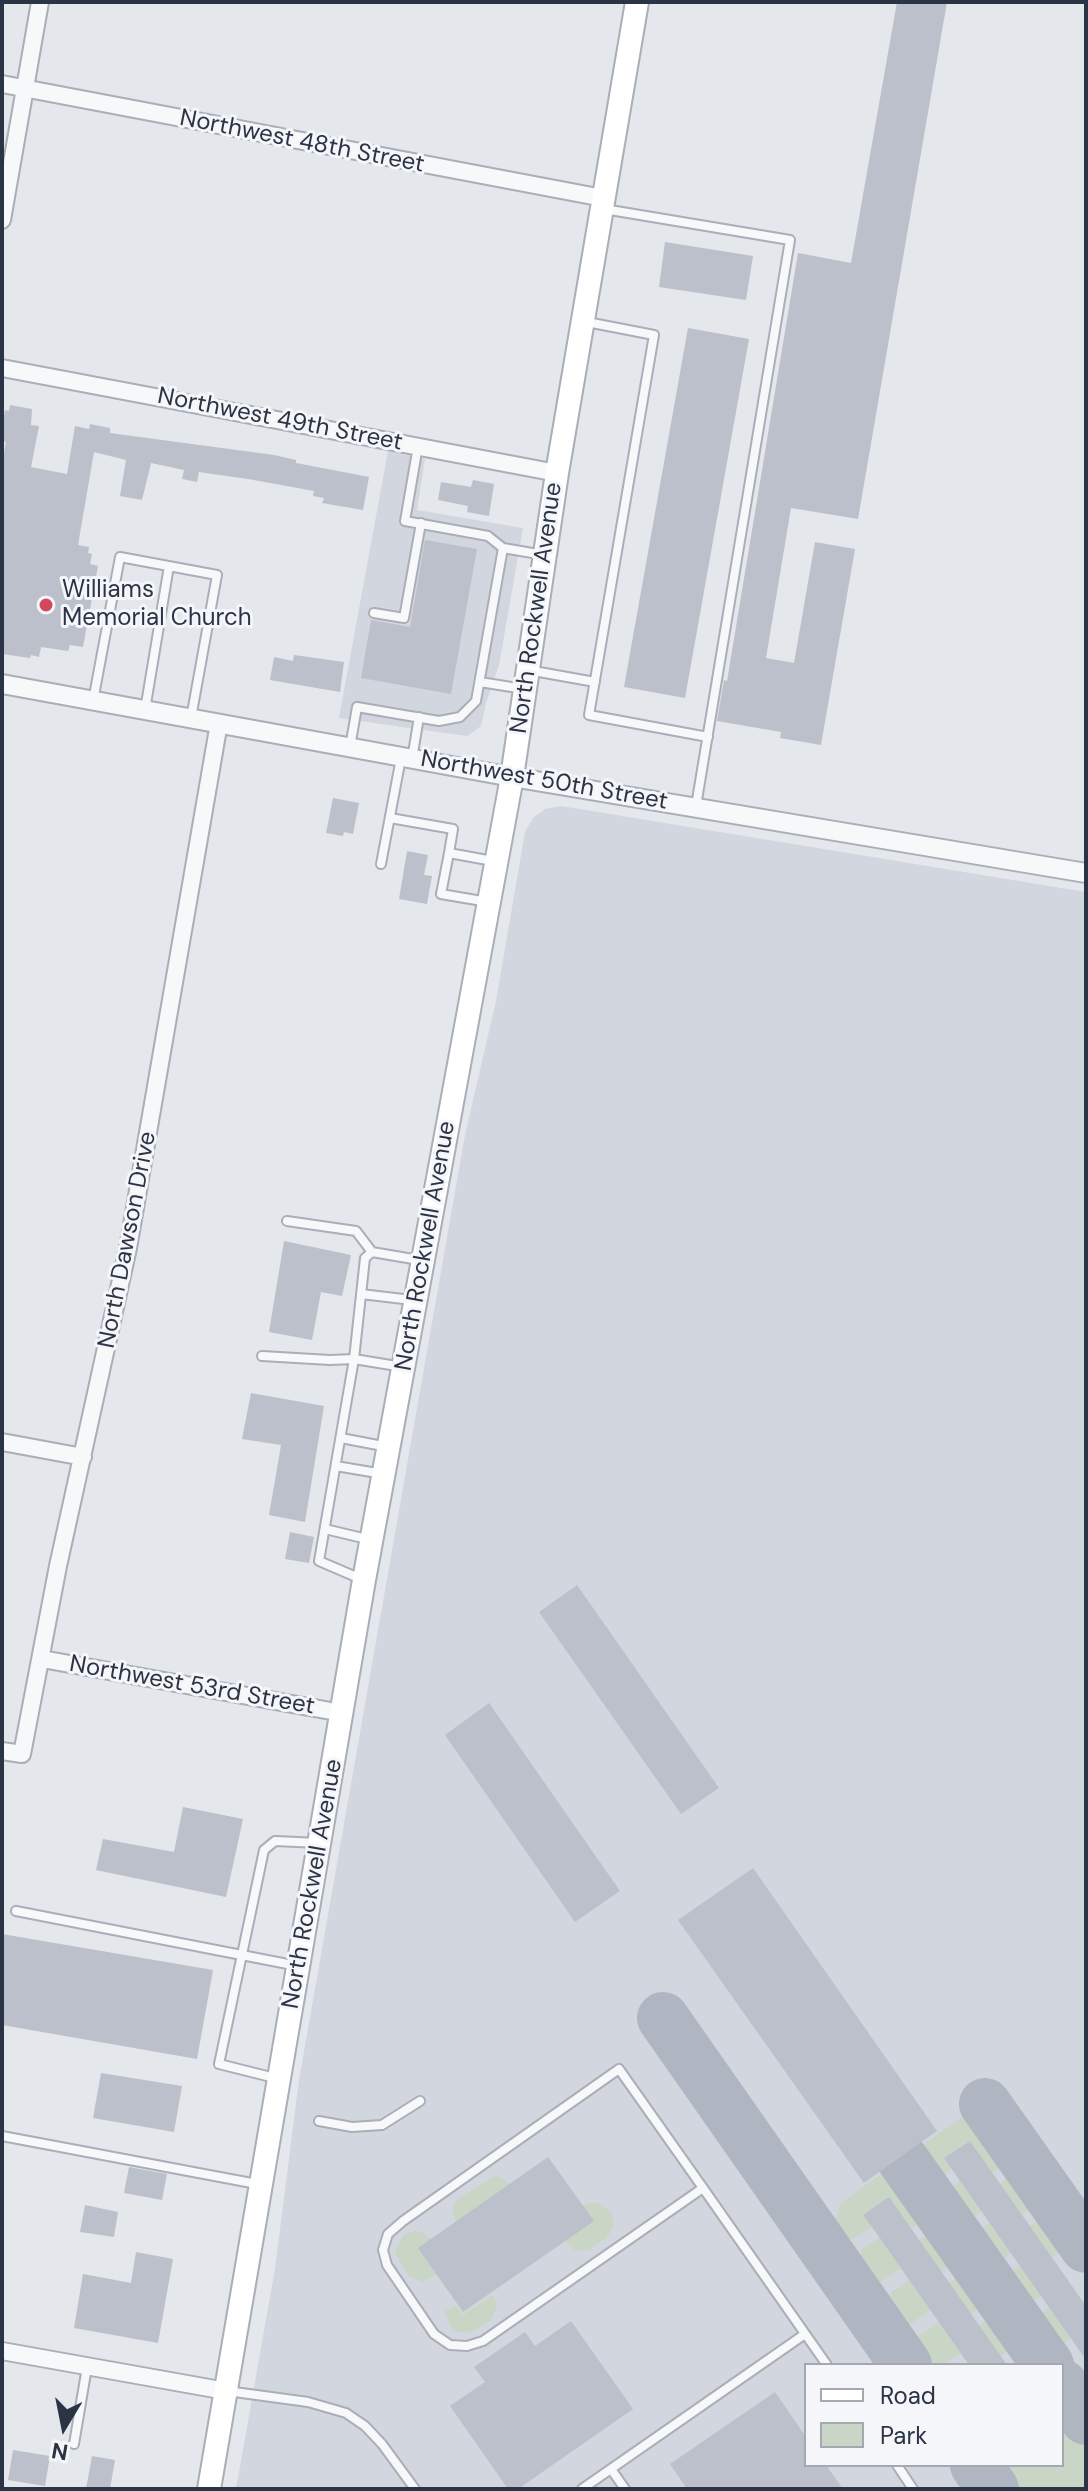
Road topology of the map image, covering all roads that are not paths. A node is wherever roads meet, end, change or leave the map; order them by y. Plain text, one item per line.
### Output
1 (40, 2) edge
2 (637, 2) edge
3 (2, 84) edge
4 (25, 89) junction
5 (602, 203) junction
6 (2, 220) edge
7 (583, 321) junction
8 (2, 368) edge
9 (418, 446) junction
10 (557, 473) junction
11 (421, 523) junction
12 (503, 548) junction
13 (545, 555) junction
14 (169, 566) junction
15 (374, 613) dead end
16 (526, 680) junction
17 (480, 682) junction
18 (595, 682) junction
19 (2, 684) edge
20 (92, 702) junction
21 (144, 711) junction
22 (419, 717) junction
23 (191, 719) junction
24 (219, 723) junction
25 (708, 737) junction
26 (349, 747) junction
27 (407, 758) junction
28 (512, 777) junction
29 (696, 807) junction
30 (390, 818) junction
31 (449, 853) junction
32 (497, 862) junction
33 (381, 864) dead end
34 (1086, 873) edge
35 (489, 903) junction
36 (287, 1221) dead end
37 (372, 1252) junction
38 (424, 1261) junction
39 (361, 1294) junction
40 (416, 1301) junction
41 (262, 1356) dead end
42 (354, 1359) junction
43 (404, 1367) junction
44 (341, 1438) junction
45 (2, 1442) edge
46 (389, 1447) junction
47 (83, 1457) junction
48 (336, 1466) junction
49 (384, 1475) junction
50 (325, 1529) junction
51 (372, 1540) junction
52 (364, 1580) junction
53 (42, 1659) junction
54 (342, 1713) junction
55 (2, 1751) edge
56 (320, 1844) junction
57 (16, 1911) dead end
58 (241, 1954) junction
59 (299, 1966) junction
60 (280, 2079) junction
61 (420, 2101) dead end
62 (319, 2121) dead end
63 (2, 2136) edge
64 (262, 2185) junction
65 (703, 2188) junction
66 (805, 2334) junction
67 (2, 2351) edge
68 (826, 2363) edge
69 (87, 2367) junction
70 (226, 2391) junction
71 (74, 2444) dead end
72 (898, 2467) edge
73 (611, 2469) junction
74 (209, 2489) edge
75 (415, 2489) edge
76 (582, 2489) edge
77 (625, 2489) edge
78 (913, 2489) edge

1 - 4 street
2 - 5 main road, North Rockwell Avenue
3 - 4 street, Northwest 48th Street
4 - 5 street, Northwest 48th Street
4 - 6 street
5 - 7 main road, North Rockwell Avenue
5 - 25 lane
7 - 10 main road, North Rockwell Avenue
7 - 18 lane
8 - 9 street, Northwest 49th Street
9 - 10 street, Northwest 49th Street
9 - 11 lane
10 - 13 main road, North Rockwell Avenue
11 - 12 lane
11 - 15 lane
12 - 13 lane
12 - 17 lane
13 - 16 main road, North Rockwell Avenue
14 - 20 lane
14 - 21 lane
14 - 23 lane
16 - 17 lane
16 - 18 lane
16 - 28 main road, North Rockwell Avenue
17 - 22 lane
18 - 25 lane
19 - 20 street, Northwest 50th Street
20 - 21 street, Northwest 50th Street
21 - 23 street, Northwest 50th Street
22 - 26 lane
22 - 27 lane
23 - 24 street, Northwest 50th Street
24 - 26 street, Northwest 50th Street
24 - 47 street, North Dawson Drive
25 - 29 lane
26 - 27 street, Northwest 50th Street
27 - 28 street, Northwest 50th Street
27 - 30 lane
28 - 29 street, Northwest 50th Street
28 - 32 main road, North Rockwell Avenue
29 - 34 street, Northwest 50th Street
30 - 31 lane
30 - 33 lane
31 - 32 lane
31 - 35 lane
32 - 35 main road, North Rockwell Avenue
35 - 38 main road, North Rockwell Avenue
36 - 37 lane
37 - 38 lane
37 - 39 lane
38 - 40 main road, North Rockwell Avenue
39 - 40 lane
39 - 42 lane
40 - 43 main road, North Rockwell Avenue
41 - 42 lane
42 - 43 lane
42 - 44 lane
43 - 46 main road, North Rockwell Avenue
44 - 46 lane
44 - 48 lane
45 - 47 street
46 - 49 main road, North Rockwell Avenue
47 - 53 street, North Dawson Drive
48 - 49 lane
48 - 50 lane
49 - 51 main road, North Rockwell Avenue
50 - 51 lane
50 - 52 lane
51 - 52 main road, North Rockwell Avenue
52 - 54 main road, North Rockwell Avenue
53 - 54 street, Northwest 53rd Street
53 - 55 street, North Dawson Drive
54 - 56 main road, North Rockwell Avenue
56 - 58 lane
56 - 59 main road, North Rockwell Avenue
57 - 58 lane
58 - 59 lane
58 - 60 lane
59 - 60 main road, North Rockwell Avenue
60 - 64 main road, North Rockwell Avenue
61 - 62 lane
63 - 64 lane
64 - 70 main road, North Rockwell Avenue
65 - 65 lane
65 - 66 lane
66 - 68 lane
66 - 73 lane
67 - 69 street
69 - 70 street
69 - 71 lane
70 - 74 main road, North Rockwell Avenue
70 - 75 lane
72 - 78 lane
73 - 76 lane
73 - 77 lane

